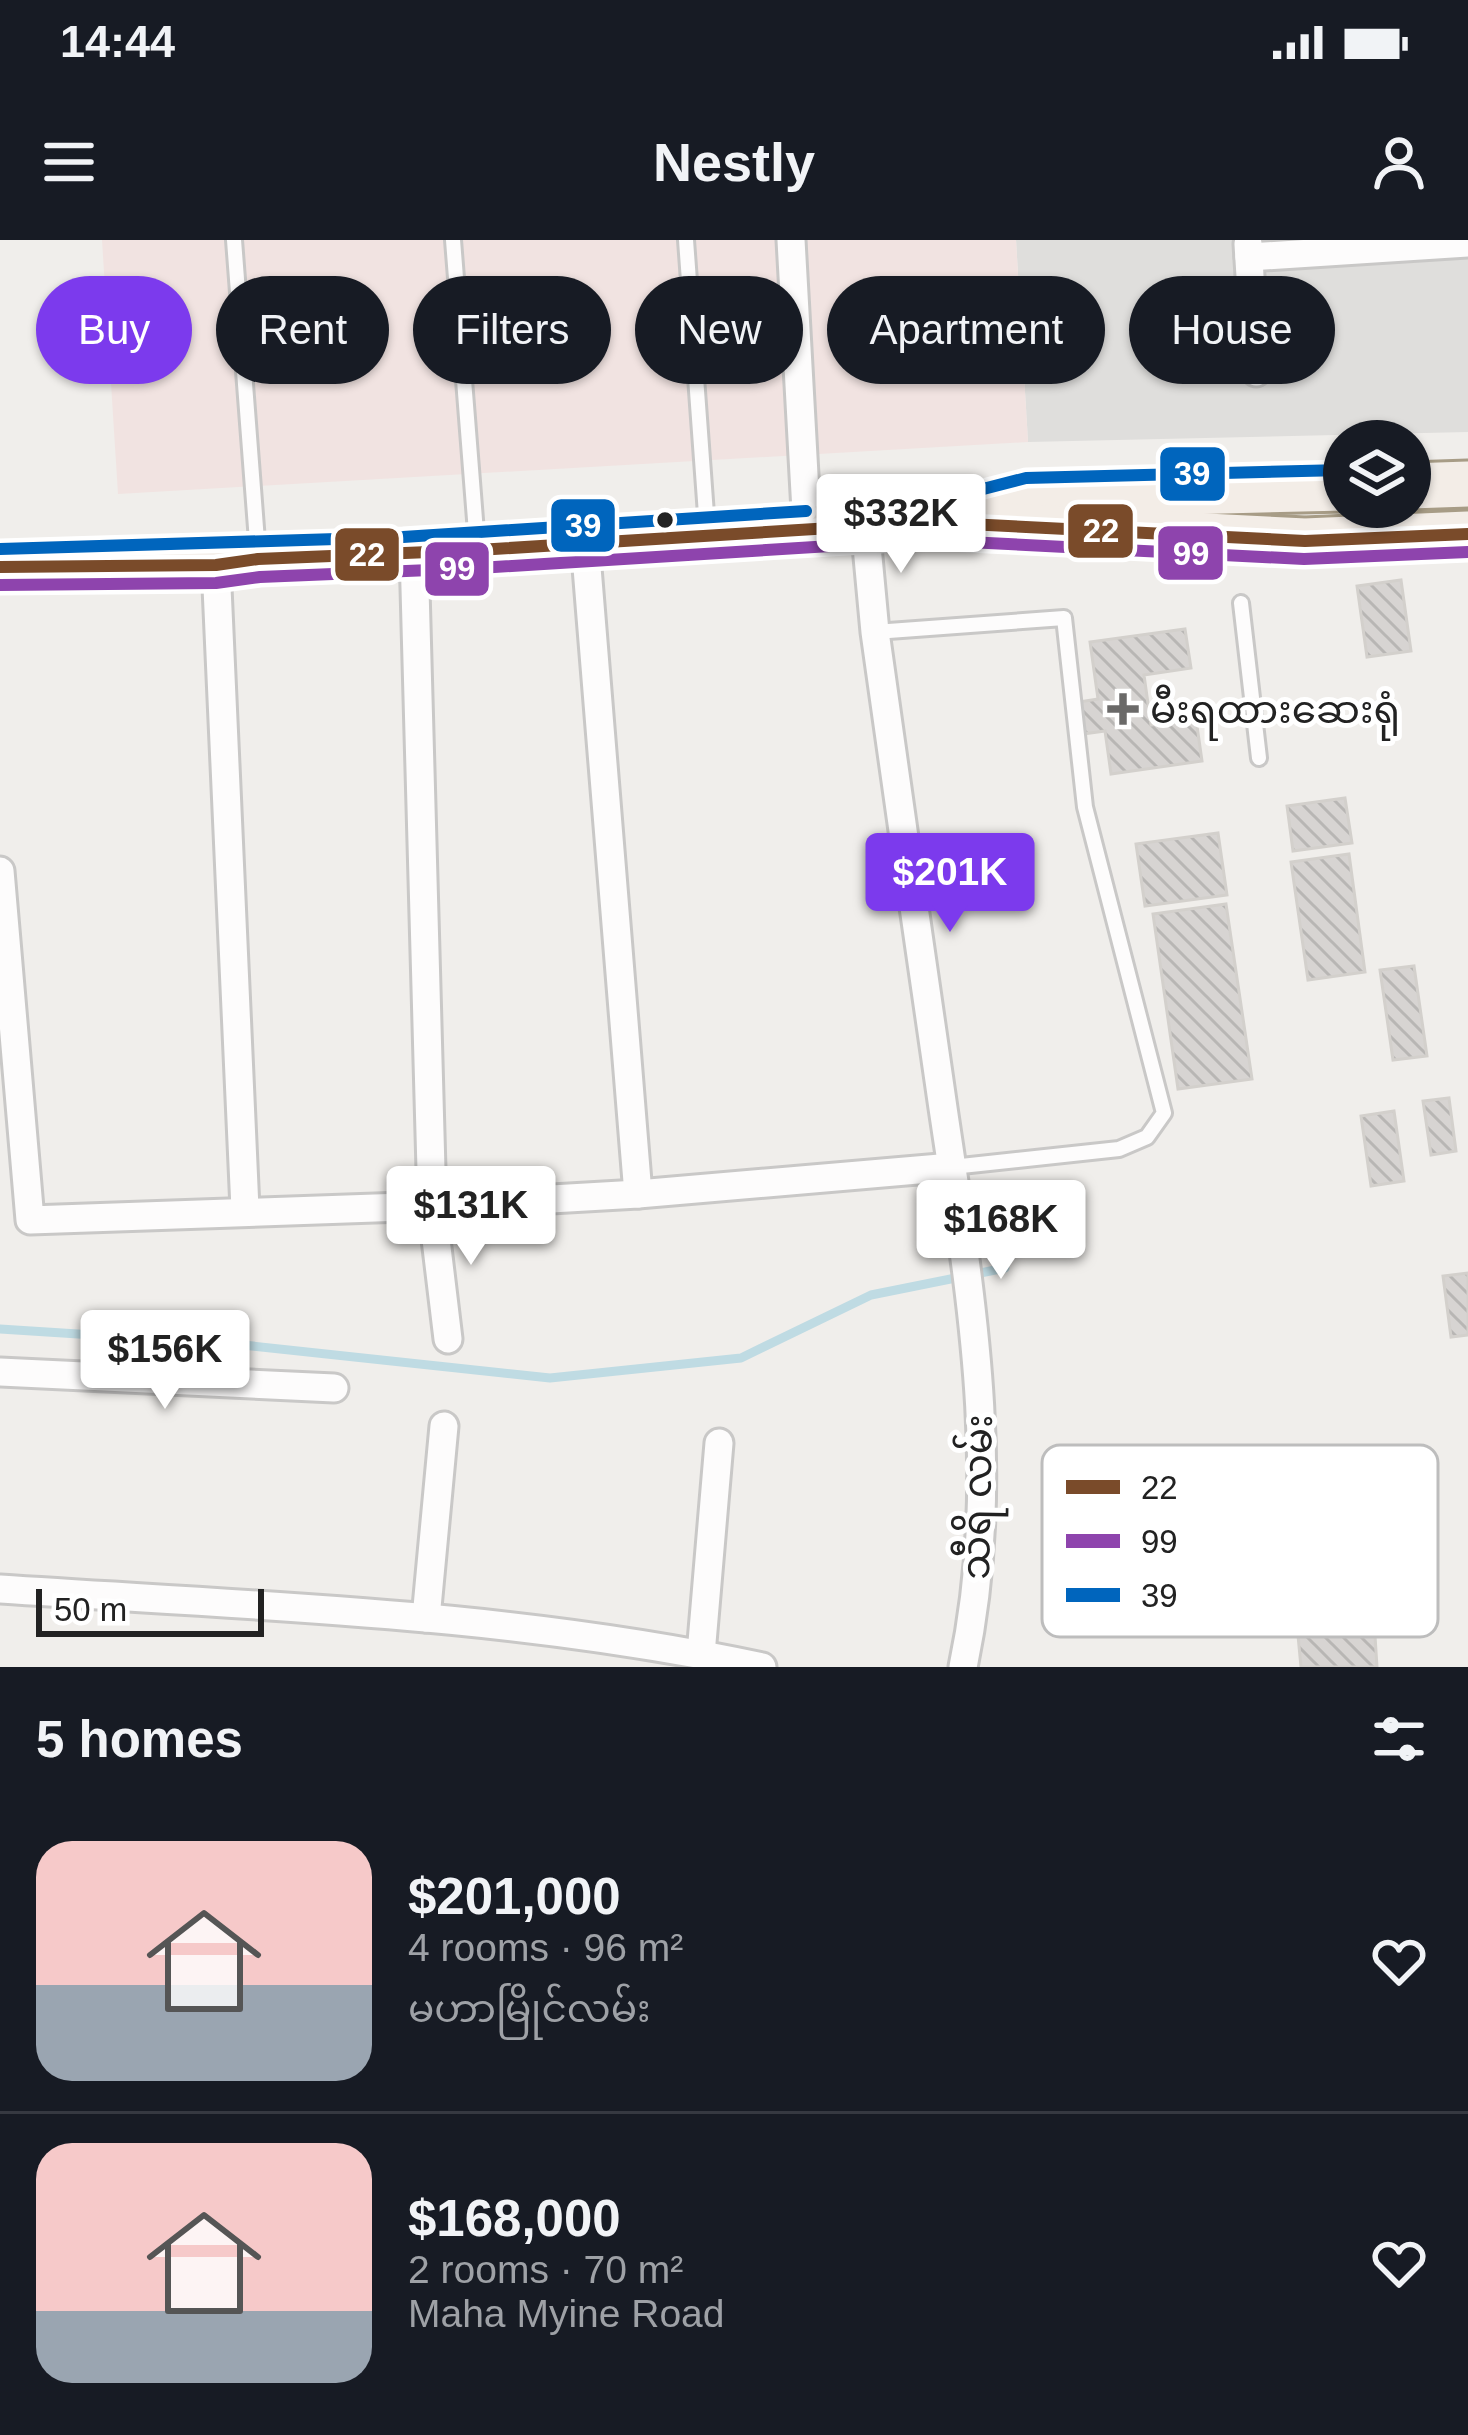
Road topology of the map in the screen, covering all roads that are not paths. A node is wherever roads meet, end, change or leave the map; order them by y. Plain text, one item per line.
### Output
1 (234, 240) edge
2 (453, 240) edge
3 (686, 240) edge
4 (791, 240) edge
5 (1468, 242) edge
6 (1248, 249) edge
7 (1468, 484) edge
8 (1431, 485) edge
9 (1323, 492) edge
10 (1198, 514) junction
11 (865, 525) junction
12 (807, 529) junction
13 (1468, 535) edge
14 (708, 537) junction
15 (585, 543) junction
16 (478, 550) junction
17 (414, 552) junction
18 (237, 562) junction
19 (0, 566) edge
20 (1241, 603) dead end
21 (874, 632) junction
22 (1259, 758) dead end
23 (0, 871) edge
24 (952, 1167) junction
25 (638, 1194) junction
26 (432, 1206) junction
27 (244, 1210) junction
28 (448, 1339) dead end
29 (0, 1372) edge
30 (334, 1388) dead end
31 (444, 1426) dead end
32 (719, 1443) dead end
33 (0, 1588) edge
34 (426, 1618) junction
35 (701, 1654) junction
36 (762, 1667) edge
37 (963, 1667) edge

1 - 18 lane
2 - 16 lane
3 - 14 lane
4 - 12 street
5 - 6 street
7 - 8 main road
9 - 10 main road
10 - 11 main road
10 - 13 main road
11 - 12 main road
11 - 21 street, သီရိ လမ်း
12 - 14 main road
14 - 15 main road
15 - 16 main road
15 - 25 street
16 - 17 main road
17 - 18 main road
17 - 26 street
18 - 19 main road
18 - 27 street
20 - 22 lane
21 - 24 street, သီရိ လမ်း
21 - 24 lane
23 - 27 street
24 - 25 street
24 - 37 street, သီရိ လမ်း
25 - 26 street
26 - 27 street
26 - 28 street
29 - 30 street
31 - 34 street
32 - 35 street
33 - 34 street
34 - 35 street
35 - 36 street

